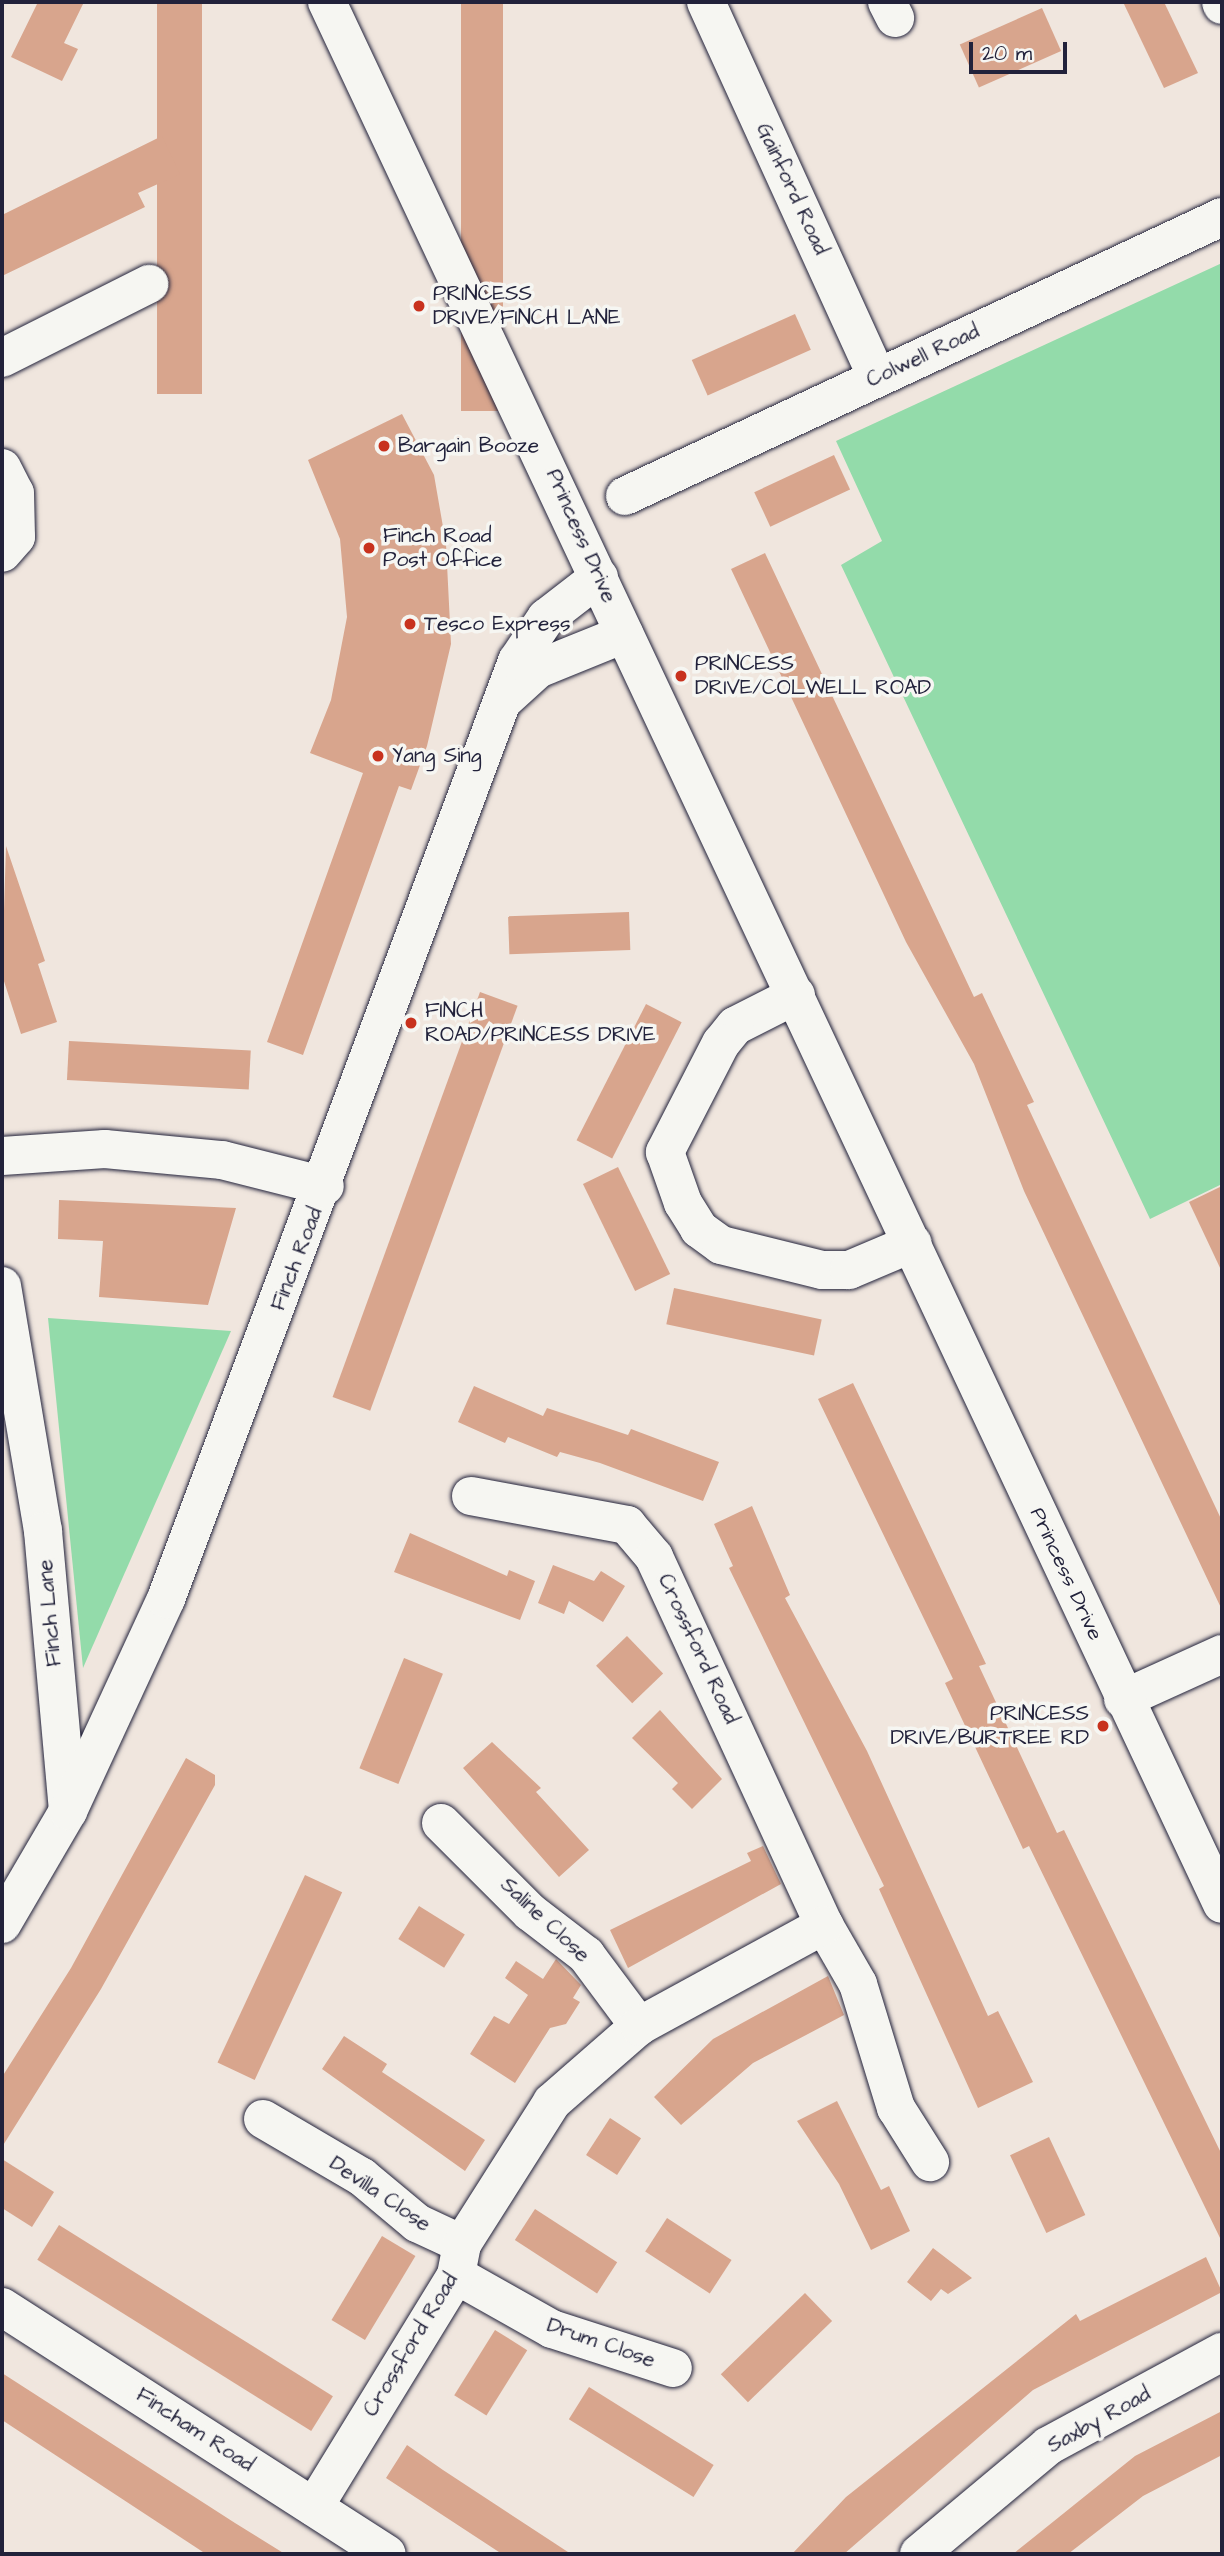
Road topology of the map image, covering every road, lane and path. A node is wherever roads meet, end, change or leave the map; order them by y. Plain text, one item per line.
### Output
1 (327, 2) edge
2 (706, 2) edge
3 (1222, 217) edge
4 (149, 284) dead end
5 (2, 358) edge
6 (877, 377) junction
7 (2, 468) edge
8 (625, 496) dead end
9 (2, 553) edge
10 (599, 577) junction
11 (624, 634) junction
12 (505, 699) junction
13 (796, 995) junction
14 (2, 1156) edge
15 (325, 1186) junction
16 (913, 1243) junction
17 (2, 1286) edge
18 (471, 1496) dead end
19 (1222, 1654) edge
20 (1123, 1699) junction
21 (68, 1811) junction
22 (441, 1823) dead end
23 (1222, 1904) edge
24 (2, 1924) edge
25 (824, 1925) junction
26 (639, 2026) junction
27 (263, 2119) dead end
28 (930, 2162) dead end
29 (459, 2259) junction
30 (2, 2307) edge
31 (1222, 2352) edge
32 (673, 2368) dead end
33 (314, 2507) junction
34 (387, 2554) edge
35 (919, 2554) edge

1 - 10 street, Princess Drive
2 - 6 street, Gainford Road
3 - 6 street, Colwell Road
4 - 5 street
6 - 8 street, Colwell Road
7 - 9 street
10 - 11 street, Princess Drive
10 - 12 street, Finch Road
11 - 12 street, Finch Road
11 - 13 street, Princess Drive
12 - 15 street, Finch Road
13 - 16 street, Princess Drive
13 - 16 street
14 - 15 street
15 - 21 street, Finch Road
16 - 20 street, Princess Drive
17 - 21 street, Finch Lane
18 - 25 street, Crossford Road
19 - 20 street
20 - 23 street, Princess Drive
21 - 24 street
22 - 26 street, Saline Close
25 - 26 street, Crossford Road
25 - 28 street, Crossford Road
26 - 29 street, Crossford Road
27 - 29 street, Devilla Close
29 - 32 street, Drum Close
29 - 33 street, Crossford Road
30 - 33 street, Fincham Road
31 - 35 street, Saxby Road
33 - 34 street, Fincham Road

